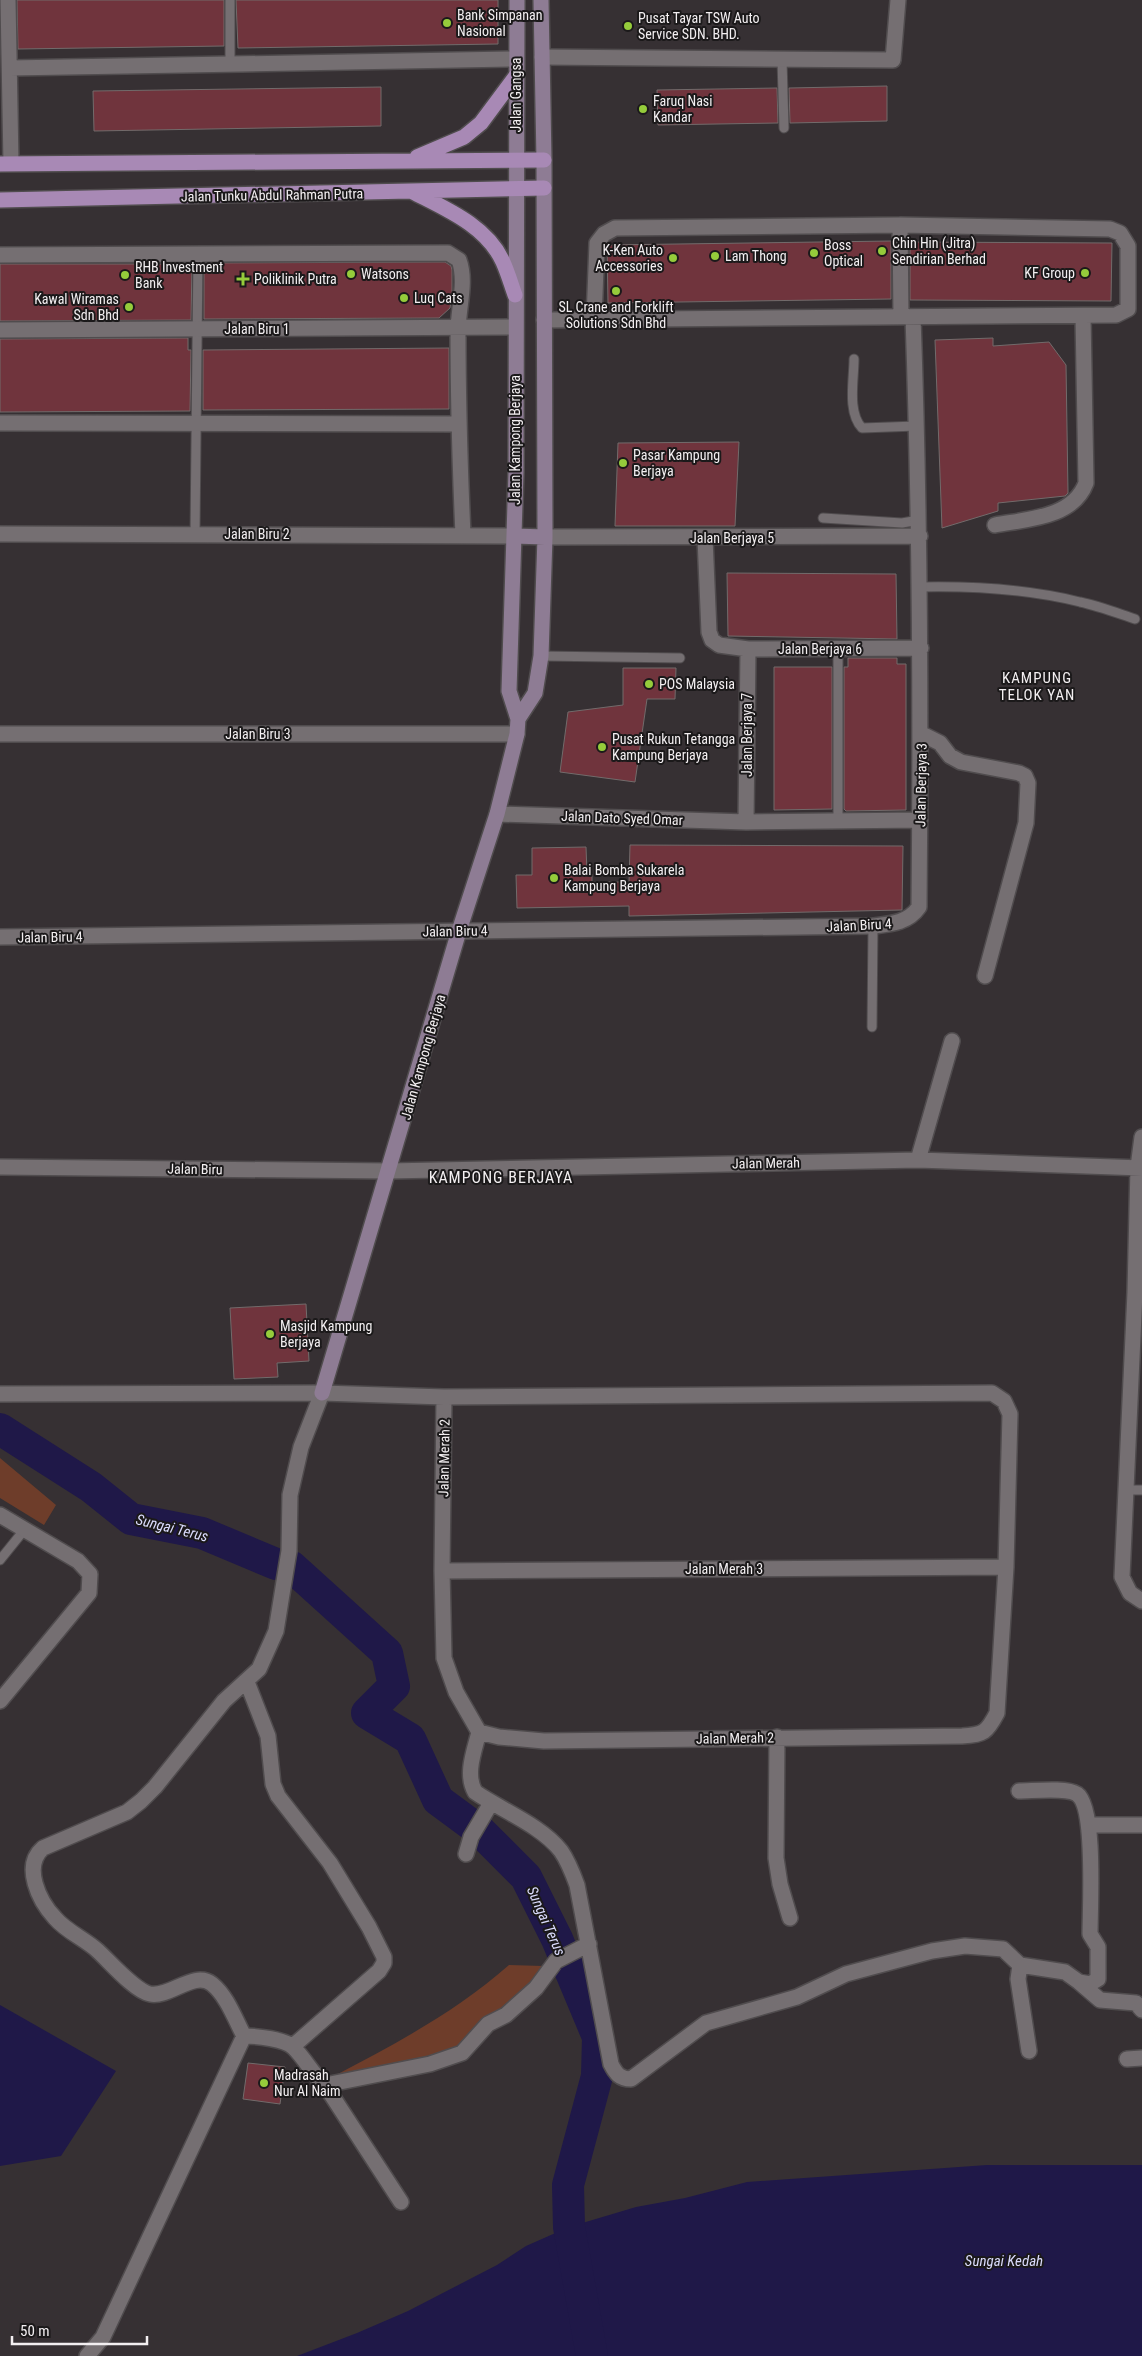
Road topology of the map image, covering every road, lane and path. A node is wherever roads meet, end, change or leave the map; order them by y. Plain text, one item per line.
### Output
1 (8, 0) edge
2 (230, 0) edge
3 (517, 0) edge
4 (541, 0) edge
5 (898, 0) edge
6 (542, 57) junction
7 (516, 59) junction
8 (782, 60) junction
9 (230, 63) junction
10 (10, 68) junction
11 (516, 76) junction
12 (5, 98) edge
13 (784, 128) dead end
14 (516, 160) junction
15 (544, 160) junction
16 (403, 161) junction
17 (6, 164) edge
18 (544, 188) junction
19 (516, 189) junction
20 (412, 192) junction
21 (0, 200) edge
22 (900, 224) junction
23 (198, 254) junction
24 (0, 256) edge
25 (515, 295) junction
26 (1083, 316) junction
27 (907, 317) junction
28 (594, 319) junction
29 (544, 320) junction
30 (515, 327) junction
31 (458, 328) junction
32 (196, 329) junction
33 (0, 330) edge
34 (854, 359) dead end
35 (0, 423) edge
36 (458, 424) junction
37 (195, 425) junction
38 (917, 426) junction
39 (823, 518) dead end
40 (919, 520) junction
41 (995, 525) dead end
42 (0, 534) edge
43 (195, 534) junction
44 (463, 535) junction
45 (514, 536) junction
46 (920, 536) junction
47 (544, 537) junction
48 (705, 538) junction
49 (921, 587) junction
50 (1135, 619) dead end
51 (748, 648) junction
52 (921, 648) junction
53 (838, 649) junction
54 (541, 656) junction
55 (680, 658) dead end
56 (518, 727) junction
57 (0, 734) edge
58 (922, 734) junction
59 (497, 814) junction
60 (920, 820) junction
61 (838, 821) junction
62 (746, 822) junction
63 (908, 918) joint
64 (874, 926) junction
65 (459, 931) junction
66 (0, 937) edge
67 (985, 976) dead end
68 (872, 1027) dead end
69 (952, 1041) dead end
70 (1142, 1137) edge
71 (918, 1160) junction
72 (0, 1167) edge
73 (1140, 1168) edge
74 (389, 1171) junction
75 (1138, 1292) edge
76 (1136, 1388) edge
77 (322, 1393) junction
78 (0, 1394) edge
79 (444, 1396) junction
80 (1125, 1490) junction
81 (1142, 1490) edge
82 (0, 1515) edge
83 (25, 1530) junction
84 (0, 1560) edge
85 (1006, 1567) junction
86 (442, 1571) junction
87 (1142, 1601) edge
88 (247, 1682) junction
89 (0, 1701) edge
90 (479, 1732) junction
91 (777, 1738) junction
92 (1019, 1791) dead end
93 (488, 1810) junction
94 (1090, 1825) junction
95 (1142, 1825) edge
96 (466, 1854) dead end
97 (790, 1918) dead end
98 (584, 1947) junction
99 (1020, 1965) junction
100 (1079, 1982) junction
101 (1142, 2010) edge
102 (244, 2036) junction
103 (293, 2046) junction
104 (1029, 2051) dead end
105 (325, 2085) junction
106 (401, 2202) dead end
107 (87, 2356) edge

1 - 10 street
2 - 9 lane
3 - 7 street, Jalan Gangsa
4 - 6 street, Jalan Gangsa
5 - 8 street
6 - 8 street
6 - 15 street, Jalan Gangsa
7 - 9 street
7 - 11 street, Jalan Gangsa
8 - 13 lane
9 - 10 street
10 - 12 street
11 - 14 street, Jalan Gangsa
11 - 16 main road
12 - 17 street
14 - 15 main road
14 - 16 main road
14 - 19 street, Jalan Kampong Berjaya
15 - 18 street, Jalan Gangsa
16 - 17 main road
18 - 19 main road, Jalan Tunku Abdul Rahman Putra
18 - 29 street, Jalan Kampong Berjaya
19 - 20 main road, Jalan Tunku Abdul Rahman Putra
19 - 25 street, Jalan Kampong Berjaya
20 - 21 main road, Jalan Tunku Abdul Rahman Putra
20 - 25 main road
22 - 26 street
22 - 27 street, Jalan Berjaya 3
22 - 28 street
23 - 24 street
23 - 31 street
23 - 32 lane
25 - 30 street, Jalan Kampong Berjaya
26 - 27 street
26 - 41 street
27 - 28 street
27 - 38 street, Jalan Berjaya 3
28 - 29 street
29 - 47 street, Jalan Kampong Berjaya
30 - 31 street, Jalan Biru 1
30 - 45 street, Jalan Kampong Berjaya
31 - 32 street, Jalan Biru 1
31 - 36 street
32 - 33 street, Jalan Biru 1
32 - 37 lane
34 - 38 lane
35 - 37 street
36 - 37 street
36 - 44 street
37 - 43 lane
38 - 40 street, Jalan Berjaya 3
39 - 40 lane
40 - 46 street, Jalan Berjaya 3
42 - 43 street, Jalan Biru 2
43 - 44 street, Jalan Biru 2
44 - 45 street, Jalan Biru 2
45 - 47 street
45 - 56 street, Jalan Kampong Berjaya
46 - 48 street, Jalan Berjaya 5
46 - 49 street, Jalan Berjaya 3
47 - 48 street, Jalan Berjaya 5
47 - 54 street, Jalan Kampong Berjaya
48 - 51 street, Jalan Berjaya 6
49 - 50 lane
49 - 52 street, Jalan Berjaya 3
51 - 53 street, Jalan Berjaya 6
51 - 62 street, Jalan Berjaya 7
52 - 53 street, Jalan Berjaya 6
52 - 58 street, Jalan Berjaya 3
53 - 61 lane
54 - 55 lane
54 - 56 street, Jalan Kampong Berjaya
56 - 57 street, Jalan Biru 3
56 - 59 street, Jalan Kampong Berjaya
58 - 60 street, Jalan Berjaya 3
58 - 67 street
59 - 62 street, Jalan Dato Syed Omar
59 - 65 street, Jalan Kampong Berjaya
60 - 61 street, Jalan Dato Syed Omar
60 - 63 street, Jalan Berjaya 3
61 - 62 street, Jalan Dato Syed Omar
63 - 64 street, Jalan Biru 4
64 - 65 street, Jalan Biru 4
64 - 68 lane
65 - 66 street, Jalan Biru 4
65 - 74 street, Jalan Kampong Berjaya
69 - 71 street
70 - 73 street
71 - 73 street, Jalan Merah
71 - 74 street, Jalan Merah
72 - 74 street, Jalan Biru
73 - 75 street
74 - 77 street, Jalan Kampong Berjaya
75 - 76 street
76 - 80 street
77 - 78 street
77 - 79 street
77 - 88 street
79 - 85 street, Jalan Merah 2
79 - 86 street, Jalan Merah 2
80 - 81 lane
80 - 87 street
82 - 83 street
83 - 84 lane
83 - 89 street
85 - 86 street, Jalan Merah 3
85 - 91 street, Jalan Merah 2
86 - 90 street, Jalan Merah 2
88 - 102 street
88 - 103 street
90 - 91 street, Jalan Merah 2
90 - 93 street
91 - 97 street
92 - 94 street
93 - 96 street
93 - 98 street
94 - 95 street
94 - 100 street
98 - 99 street
98 - 105 street
99 - 100 street
99 - 104 street
100 - 101 street
102 - 103 street
102 - 107 street
103 - 105 street
105 - 106 street

